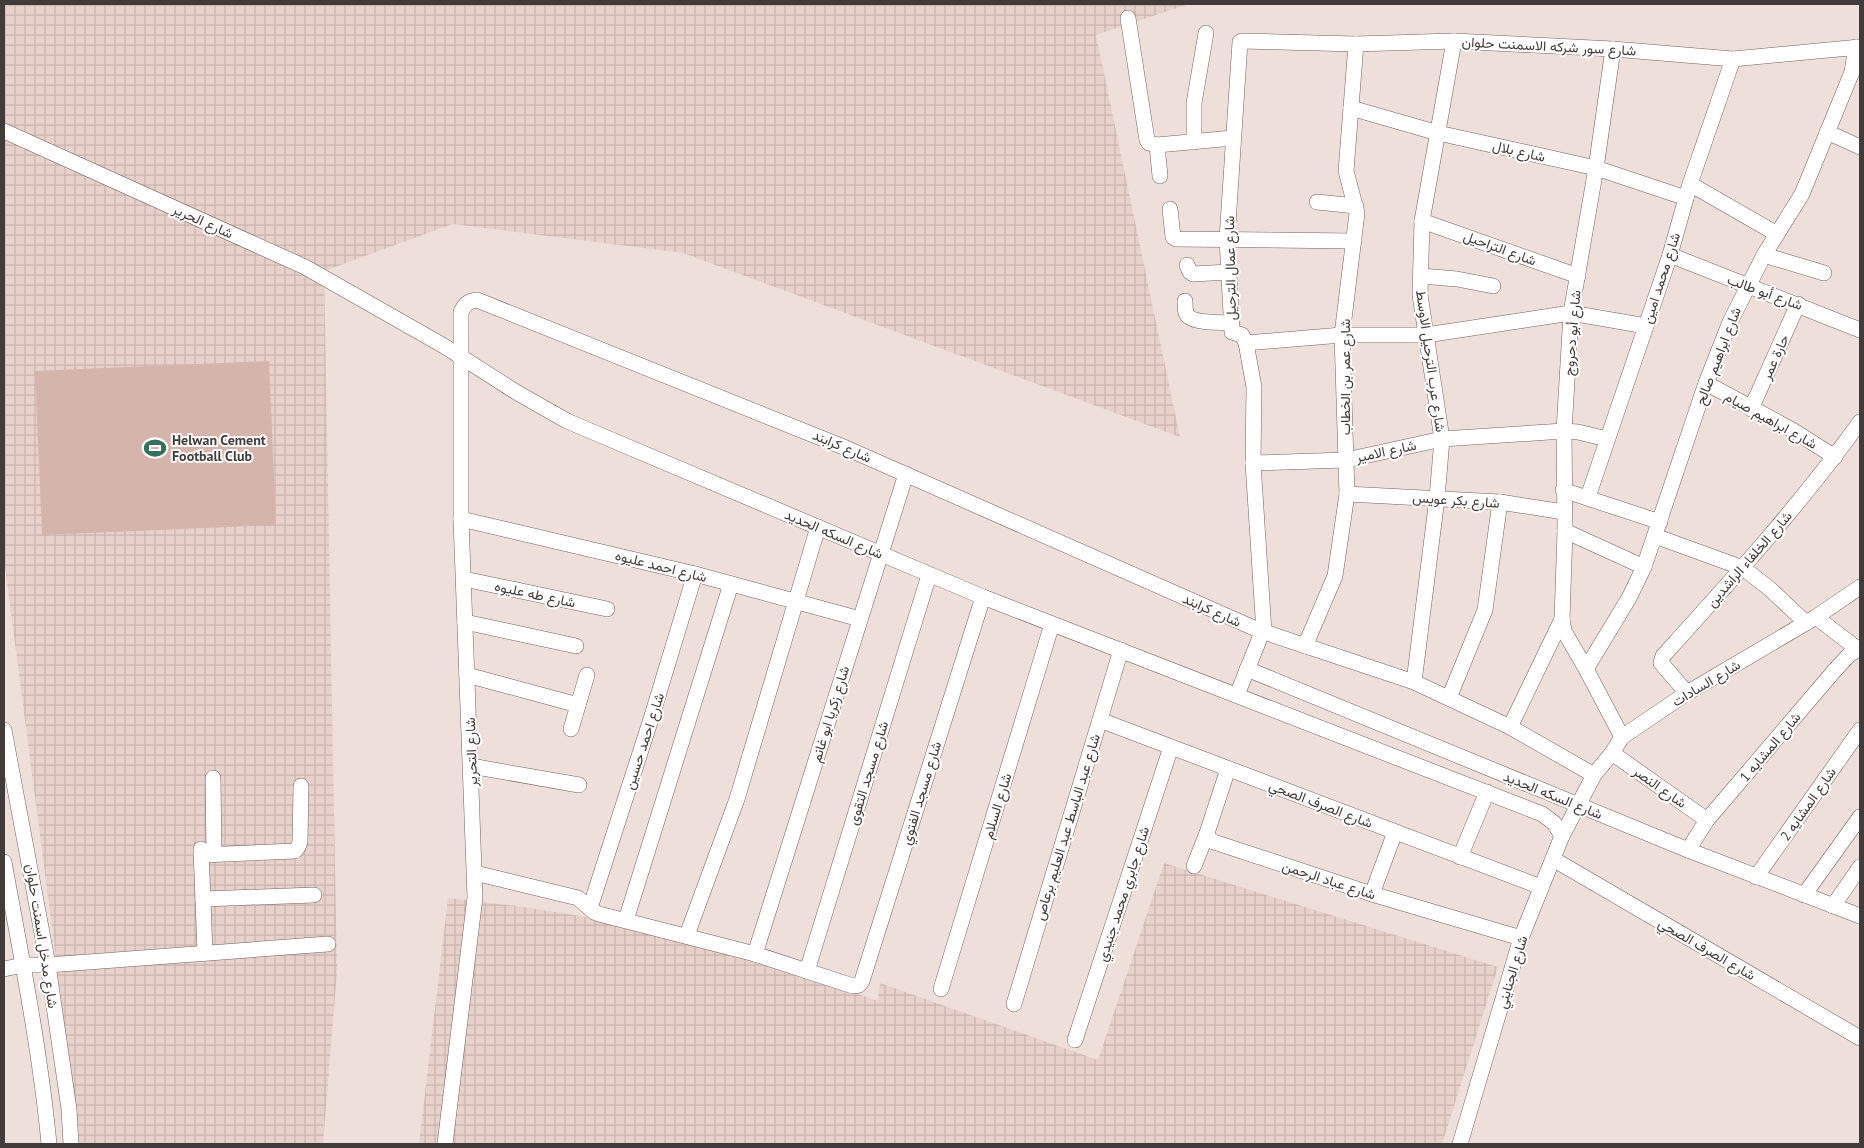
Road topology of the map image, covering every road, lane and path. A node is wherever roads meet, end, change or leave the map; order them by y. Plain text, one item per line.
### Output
1 (1128, 18) dead end
2 (1206, 32) dead end
3 (1454, 41) junction
4 (1238, 44) joint
5 (1356, 44) junction
6 (1858, 47) edge
7 (1613, 49) junction
8 (1733, 59) junction
9 (1351, 108) junction
10 (4, 131) edge
11 (1827, 132) junction
12 (1438, 133) junction
13 (1233, 138) junction
14 (1194, 142) junction
15 (1157, 144) junction
16 (1860, 147) edge
17 (1596, 168) junction
18 (1160, 176) dead end
19 (1688, 191) junction
20 (1317, 202) dead end
21 (1356, 206) junction
22 (1170, 209) dead end
23 (1422, 221) junction
24 (1777, 234) junction
25 (1227, 240) junction
26 (1354, 241) junction
27 (1670, 255) junction
28 (1764, 255) junction
29 (1187, 265) dead end
30 (1228, 272) junction
31 (1824, 272) dead end
32 (1420, 276) junction
33 (1578, 276) junction
34 (1493, 286) dead end
35 (1746, 286) junction
36 (1185, 301) dead end
37 (1798, 304) junction
38 (1571, 313) junction
39 (1231, 323) junction
40 (1646, 326) junction
41 (1860, 330) edge
42 (1342, 335) junction
43 (1426, 335) junction
44 (1246, 343) junction
45 (444, 346) joint
46 (461, 358) junction
47 (1706, 383) junction
48 (1751, 409) junction
49 (1860, 422) edge
50 (1564, 431) junction
51 (1442, 438) junction
52 (1607, 439) junction
53 (1835, 457) junction
54 (1346, 460) junction
55 (1253, 463) junction
56 (906, 474) junction
57 (1563, 490) junction
58 (1347, 494) junction
59 (1588, 497) junction
60 (1437, 498) junction
61 (1500, 502) junction
62 (1564, 512) junction
63 (461, 519) junction
64 (818, 527) junction
65 (1657, 529) junction
66 (1565, 531) junction
67 (880, 554) junction
68 (1644, 567) junction
69 (1743, 568) junction
70 (695, 574) junction
71 (929, 575) junction
72 (464, 579) junction
73 (731, 584) junction
74 (1860, 587) edge
75 (983, 597) junction
76 (796, 601) junction
77 (606, 609) dead end
78 (860, 618) junction
79 (1562, 619) junction
80 (1811, 620) junction
81 (465, 622) junction
82 (1052, 624) junction
83 (1263, 632) junction
84 (576, 646) dead end
85 (1305, 646) junction
86 (1121, 650) junction
87 (1860, 650) edge
88 (1247, 669) junction
89 (1586, 669) junction
90 (468, 675) junction
91 (587, 675) dead end
92 (1414, 682) junction
93 (1687, 693) junction
94 (1237, 695) junction
95 (1449, 698) junction
96 (578, 705) junction
97 (1100, 720) junction
98 (1510, 727) junction
99 (571, 729) dead end
100 (4, 730) edge
101 (1860, 730) edge
102 (1622, 737) junction
103 (1171, 747) junction
104 (1612, 753) junction
105 (471, 766) junction
106 (1228, 769) junction
107 (1594, 775) junction
108 (213, 778) dead end
109 (579, 785) dead end
110 (301, 786) dead end
111 (1487, 792) junction
112 (1578, 805) junction
113 (1860, 817) edge
114 (1707, 820) junction
115 (1394, 832) junction
116 (1206, 833) junction
117 (1562, 836) junction
118 (1688, 850) junction
119 (205, 853) junction
120 (1460, 857) junction
121 (1553, 859) junction
122 (4, 862) edge
123 (1194, 866) dead end
124 (1860, 867) edge
125 (475, 873) junction
126 (1756, 877) junction
127 (1541, 887) junction
128 (1372, 894) junction
129 (314, 895) dead end
130 (1804, 895) junction
131 (203, 899) junction
132 (1833, 906) junction
133 (590, 908) junction
134 (1860, 916) edge
135 (626, 920) junction
136 (687, 935) junction
137 (1521, 938) junction
138 (328, 944) dead end
139 (205, 953) junction
140 (755, 954) junction
141 (23, 965) junction
142 (48, 965) junction
143 (4, 969) edge
144 (808, 971) junction
145 (941, 989) dead end
146 (1014, 1004) dead end
147 (1860, 1038) edge
148 (1076, 1040) dead end
149 (45, 1108) junction
150 (68, 1108) junction
151 (49, 1144) edge
152 (71, 1144) edge
153 (445, 1144) edge
154 (1460, 1144) edge

1 - 15 street
2 - 14 street
3 - 5 street, شارع سور شركه الاسمنت حلوان
3 - 7 street, شارع سور شركه الاسمنت حلوان
3 - 12 street, شارع عرب الترحيل الاوسط
4 - 5 street, شارع سور شركه الاسمنت حلوان
4 - 13 street, شارع عمال الترحيل
5 - 9 street, شارع عمر بن الخطاب
6 - 8 street, شارع سور شركه الاسمنت حلوان
6 - 11 street, شارع ابراهيم صالح
7 - 8 street, شارع سور شركه الاسمنت حلوان
7 - 17 street, شارع أبو دحروج
8 - 19 street, شارع محمد امين
9 - 12 street, شارع بلال
9 - 21 street, شارع عمر بن الخطاب
10 - 45 street, شارع الحرير
11 - 16 street
11 - 24 street, شارع ابراهيم صالح
12 - 17 street, شارع بلال
12 - 23 street, شارع عرب الترحيل الاوسط
13 - 14 street
13 - 25 street, شارع عمال الترحيل
14 - 15 street
15 - 18 street
17 - 19 street, شارع بلال
17 - 33 street, شارع أبو دحروج
19 - 24 street, شارع بلال
19 - 27 street, شارع محمد امين
20 - 21 street
21 - 26 street, شارع عمر بن الخطاب
22 - 25 street
23 - 32 street, شارع عرب الترحيل الاوسط
23 - 33 street, شارع التراحيل
24 - 28 street, شارع ابراهيم صالح
25 - 26 street
25 - 30 street, شارع عمال الترحيل
26 - 42 street, شارع عمر بن الخطاب
27 - 35 street, شارع أبو طالب
27 - 40 street, شارع محمد امين
28 - 31 street
28 - 35 street, شارع ابراهيم صالح
29 - 30 street
30 - 39 street, شارع عمال الترحيل
32 - 34 street
32 - 43 street, شارع عرب الترحيل الاوسط
33 - 38 street, شارع أبو دحروج
35 - 37 street, شارع أبو طالب
35 - 47 street, شارع ابراهيم صالح
36 - 39 street
37 - 41 street, شارع أبو طالب
37 - 48 street, حارة عمر
38 - 40 street
38 - 43 street
38 - 50 street, شارع أبو دحروج
39 - 44 street, شارع عمال الترحيل
40 - 52 street, شارع محمد امين
42 - 43 street
42 - 44 street
42 - 54 street, شارع عمر بن الخطاب
43 - 51 street, شارع عرب الترحيل الاوسط
44 - 55 street
45 - 46 street, شارع السكه الحديد
46 - 56 street, شارع كرابند
46 - 63 street, شارع التحرير
46 - 64 street, شارع السكه الحديد
47 - 48 street, شارع ابراهيم صيام
47 - 65 street, شارع ابراهيم صالح
48 - 53 street, شارع ابراهيم صيام
49 - 53 street, شارع الخلفاء الراشدين
50 - 51 street, شارع الامير
50 - 52 street, شارع الامير
50 - 57 street, شارع أبو دحروج
51 - 54 street, شارع الامير
51 - 60 street, شارع عرب الترحيل الاوسط
52 - 59 street, شارع محمد امين
53 - 69 street, شارع الخلفاء الراشدين
54 - 55 street, شارع الامير
54 - 58 street, شارع عمر بن الخطاب
55 - 83 street
56 - 67 street, شارع زكريا ابو غانم
56 - 83 street, شارع كرابند
57 - 59 street
57 - 62 street, شارع أبو دحروج
58 - 60 street, شارع بكر عويس
58 - 85 street, شارع عمر بن الخطاب
59 - 65 street
60 - 61 street, شارع بكر عويس
60 - 92 street, شارع عرب الترحيل الاوسط
61 - 62 street, شارع بكر عويس
61 - 95 street
62 - 66 street, شارع أبو دحروج
63 - 70 street, شارع احمد عليوه
63 - 72 street, شارع التحرير
64 - 67 street, شارع السكه الحديد
64 - 76 street
65 - 68 street, شارع ابراهيم صالح
65 - 69 street
66 - 68 street
66 - 79 street, شارع أبو دحروج
67 - 71 street, شارع السكه الحديد
67 - 78 street, شارع زكريا ابو غانم
68 - 89 street, شارع ابراهيم صالح
69 - 80 street
69 - 93 street, شارع الخلفاء الراشدين
70 - 73 street, شارع احمد عليوه
70 - 133 street, شارع احمد حسين
71 - 75 street, شارع السكه الحديد
71 - 144 street, شارع مسجد التقوى
72 - 77 street, شارع طه عليوه
72 - 81 street, شارع التحرير
73 - 76 street, شارع احمد عليوه
73 - 135 street
74 - 80 street, شارع السادات
75 - 82 street, شارع السكه الحديد
75 - 144 street, شارع مسجد الفتوي
76 - 78 street, شارع احمد عليوه
76 - 136 street
78 - 140 street, شارع زكريا ابو غانم
79 - 89 street, شارع أبو دحروج
79 - 98 street, شارع أبو دحروج
80 - 87 street
80 - 93 street, شارع السادات
81 - 84 street
81 - 90 street, شارع التحرير
82 - 86 street, شارع السكه الحديد
82 - 145 street, شارع السلام
83 - 85 street
83 - 88 street
85 - 92 street
86 - 94 street, شارع السكه الحديد
86 - 97 street, شارع عبد الباسط عبد العليم برعاص
87 - 114 street, شارع المشايه 1
88 - 94 street
88 - 112 street, شارع السكه الحديد
89 - 102 street, شارع أبو دحروج
90 - 96 street
90 - 105 street, شارع التحرير
91 - 96 street
92 - 95 street
93 - 102 street, شارع السادات
94 - 111 street, شارع السكه الحديد
95 - 98 street
96 - 99 street
97 - 103 street, شارع الصرف الصحي
97 - 146 street, شارع عبد الباسط عبد العليم برعاص
98 - 107 street
100 - 142 street, شارع مدخل اسمنت حلوان
101 - 126 street, شارع المشايه 2
102 - 104 street, شارع السادات
103 - 106 street, شارع الصرف الصحي
103 - 148 street, شارع جابري محمد جنيدي
104 - 107 street, شارع السادات
104 - 114 street, شارع النصر
105 - 109 street
105 - 125 street, شارع التحرير
106 - 115 street, شارع الصرف الصحي
106 - 116 street
107 - 112 street, شارع السادات
108 - 119 street
110 - 119 street
111 - 117 street, شارع السكه الحديد
111 - 120 street
112 - 117 street, شارع الجنايني
112 - 118 street, شارع السكه الحديد
113 - 130 street
114 - 118 street, شارع المشايه 1
115 - 120 street, شارع الصرف الصحي
115 - 128 street
116 - 123 street
116 - 128 street, شارع عباد الرحمن
117 - 121 street, شارع الجنايني
118 - 126 street, شارع السكه الحديد
119 - 131 street
120 - 127 street, شارع الصرف الصحي
121 - 127 street, شارع الجنايني
121 - 147 street, شارع الصرف الصحي
122 - 141 street, شارع مدخل اسمنت حلوان
124 - 132 street
125 - 133 street
125 - 153 street, شارع التحرير
126 - 130 street, شارع السكه الحديد
127 - 137 street, شارع الجنايني
128 - 137 street, شارع عباد الرحمن
129 - 131 street
130 - 132 street, شارع السكه الحديد
131 - 139 street
132 - 134 street, شارع السكه الحديد
133 - 135 street
135 - 136 street
136 - 140 street
137 - 154 street, شارع الجنايني
138 - 139 street
139 - 142 street
140 - 144 street
141 - 142 street
141 - 143 street
141 - 149 street, شارع مدخل اسمنت حلوان
142 - 150 street, شارع مدخل اسمنت حلوان
149 - 150 street
149 - 151 street, شارع مدخل اسمنت حلوان
150 - 152 street, شارع مدخل اسمنت حلوان

